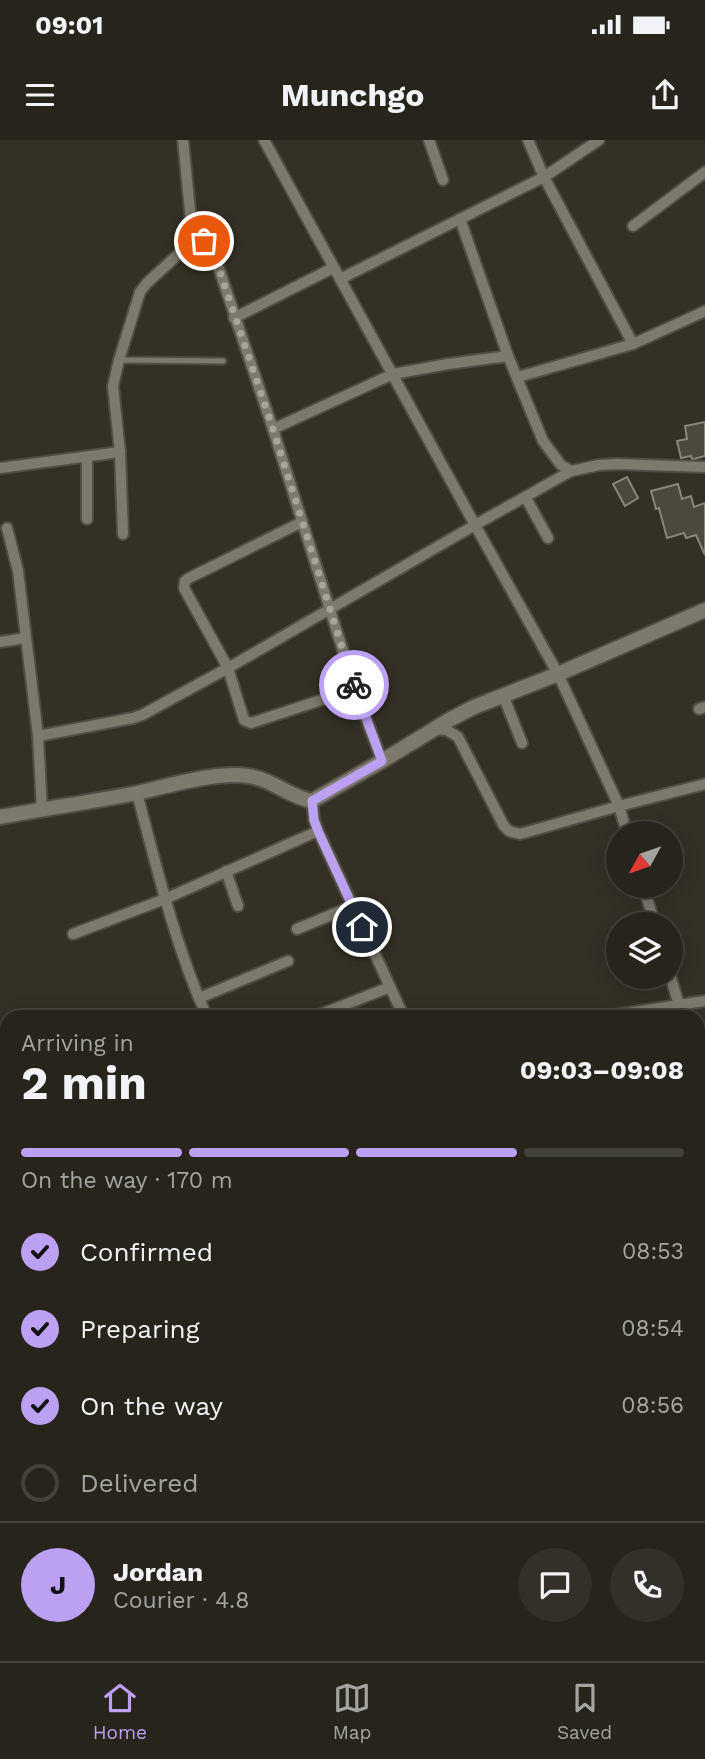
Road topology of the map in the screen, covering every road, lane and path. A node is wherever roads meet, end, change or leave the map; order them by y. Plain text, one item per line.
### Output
1 (183, 140) edge
2 (264, 140) edge
3 (429, 140) edge
4 (528, 140) edge
5 (599, 140) edge
6 (705, 172) edge
7 (544, 177) junction
8 (443, 180) dead end
9 (460, 219) junction
10 (634, 226) dead end
11 (193, 241) junction
12 (333, 268) junction
13 (340, 279) junction
14 (701, 313) edge
15 (234, 318) junction
16 (705, 327) edge
17 (633, 344) junction
18 (508, 356) junction
19 (124, 360) junction
20 (223, 361) dead end
21 (393, 374) junction
22 (517, 376) junction
23 (273, 429) junction
24 (120, 452) junction
25 (87, 457) junction
26 (705, 467) edge
27 (0, 468) edge
28 (572, 471) junction
29 (526, 498) junction
30 (87, 519) dead end
31 (302, 522) junction
32 (475, 525) junction
33 (8, 528) dead end
34 (123, 534) dead end
35 (548, 538) dead end
36 (330, 608) junction
37 (705, 610) edge
38 (25, 638) junction
39 (0, 642) edge
40 (228, 667) junction
41 (558, 674) junction
42 (355, 689) junction
43 (503, 695) junction
44 (434, 729) junction
45 (38, 736) junction
46 (522, 743) dead end
47 (382, 761) junction
48 (705, 785) edge
49 (137, 793) junction
50 (312, 801) junction
51 (619, 806) junction
52 (36, 811) junction
53 (0, 817) edge
54 (623, 821) edge
55 (318, 831) junction
56 (226, 871) junction
57 (164, 899) junction
58 (238, 906) dead end
59 (353, 906) junction
60 (297, 929) dead end
61 (73, 934) dead end
62 (288, 961) dead end
63 (390, 987) junction
64 (674, 989) edge
65 (199, 998) junction
66 (705, 1001) edge
67 (679, 1005) junction
68 (204, 1010) edge
69 (332, 1010) edge
70 (401, 1010) edge
71 (652, 1010) edge

1 - 11 street
2 - 12 street
3 - 8 street
4 - 7 street
5 - 7 street
6 - 10 street
7 - 9 street
7 - 17 street
9 - 13 street
9 - 18 street
11 - 15 street
11 - 19 street
12 - 13 street
12 - 15 street
13 - 21 street
14 - 16 street
14 - 17 street
15 - 23 street
17 - 22 street
18 - 21 street
18 - 22 street
19 - 20 lane
19 - 24 street
21 - 23 street
21 - 32 street
22 - 28 street
23 - 31 street
24 - 25 street
24 - 34 street
25 - 27 street
25 - 30 street
26 - 28 street
28 - 29 street
29 - 32 street
29 - 35 street
31 - 36 street
31 - 40 street
32 - 36 street
32 - 41 street
33 - 38 street
36 - 40 street
36 - 42 street
37 - 41 street
38 - 39 street
38 - 45 street
40 - 42 street
40 - 45 street
41 - 43 street
41 - 51 street
42 - 47 street
43 - 44 street
43 - 46 street
44 - 47 street
44 - 51 street
45 - 52 street
47 - 50 street
48 - 51 street
49 - 50 street
49 - 52 street
49 - 57 street
50 - 55 street
51 - 54 street
52 - 53 street
55 - 56 street
55 - 59 street
56 - 57 street
56 - 58 street
57 - 61 street
57 - 65 street
59 - 60 street
59 - 63 street
62 - 65 street
63 - 69 street
63 - 70 street
64 - 67 street
65 - 68 street
66 - 67 street
67 - 71 street

